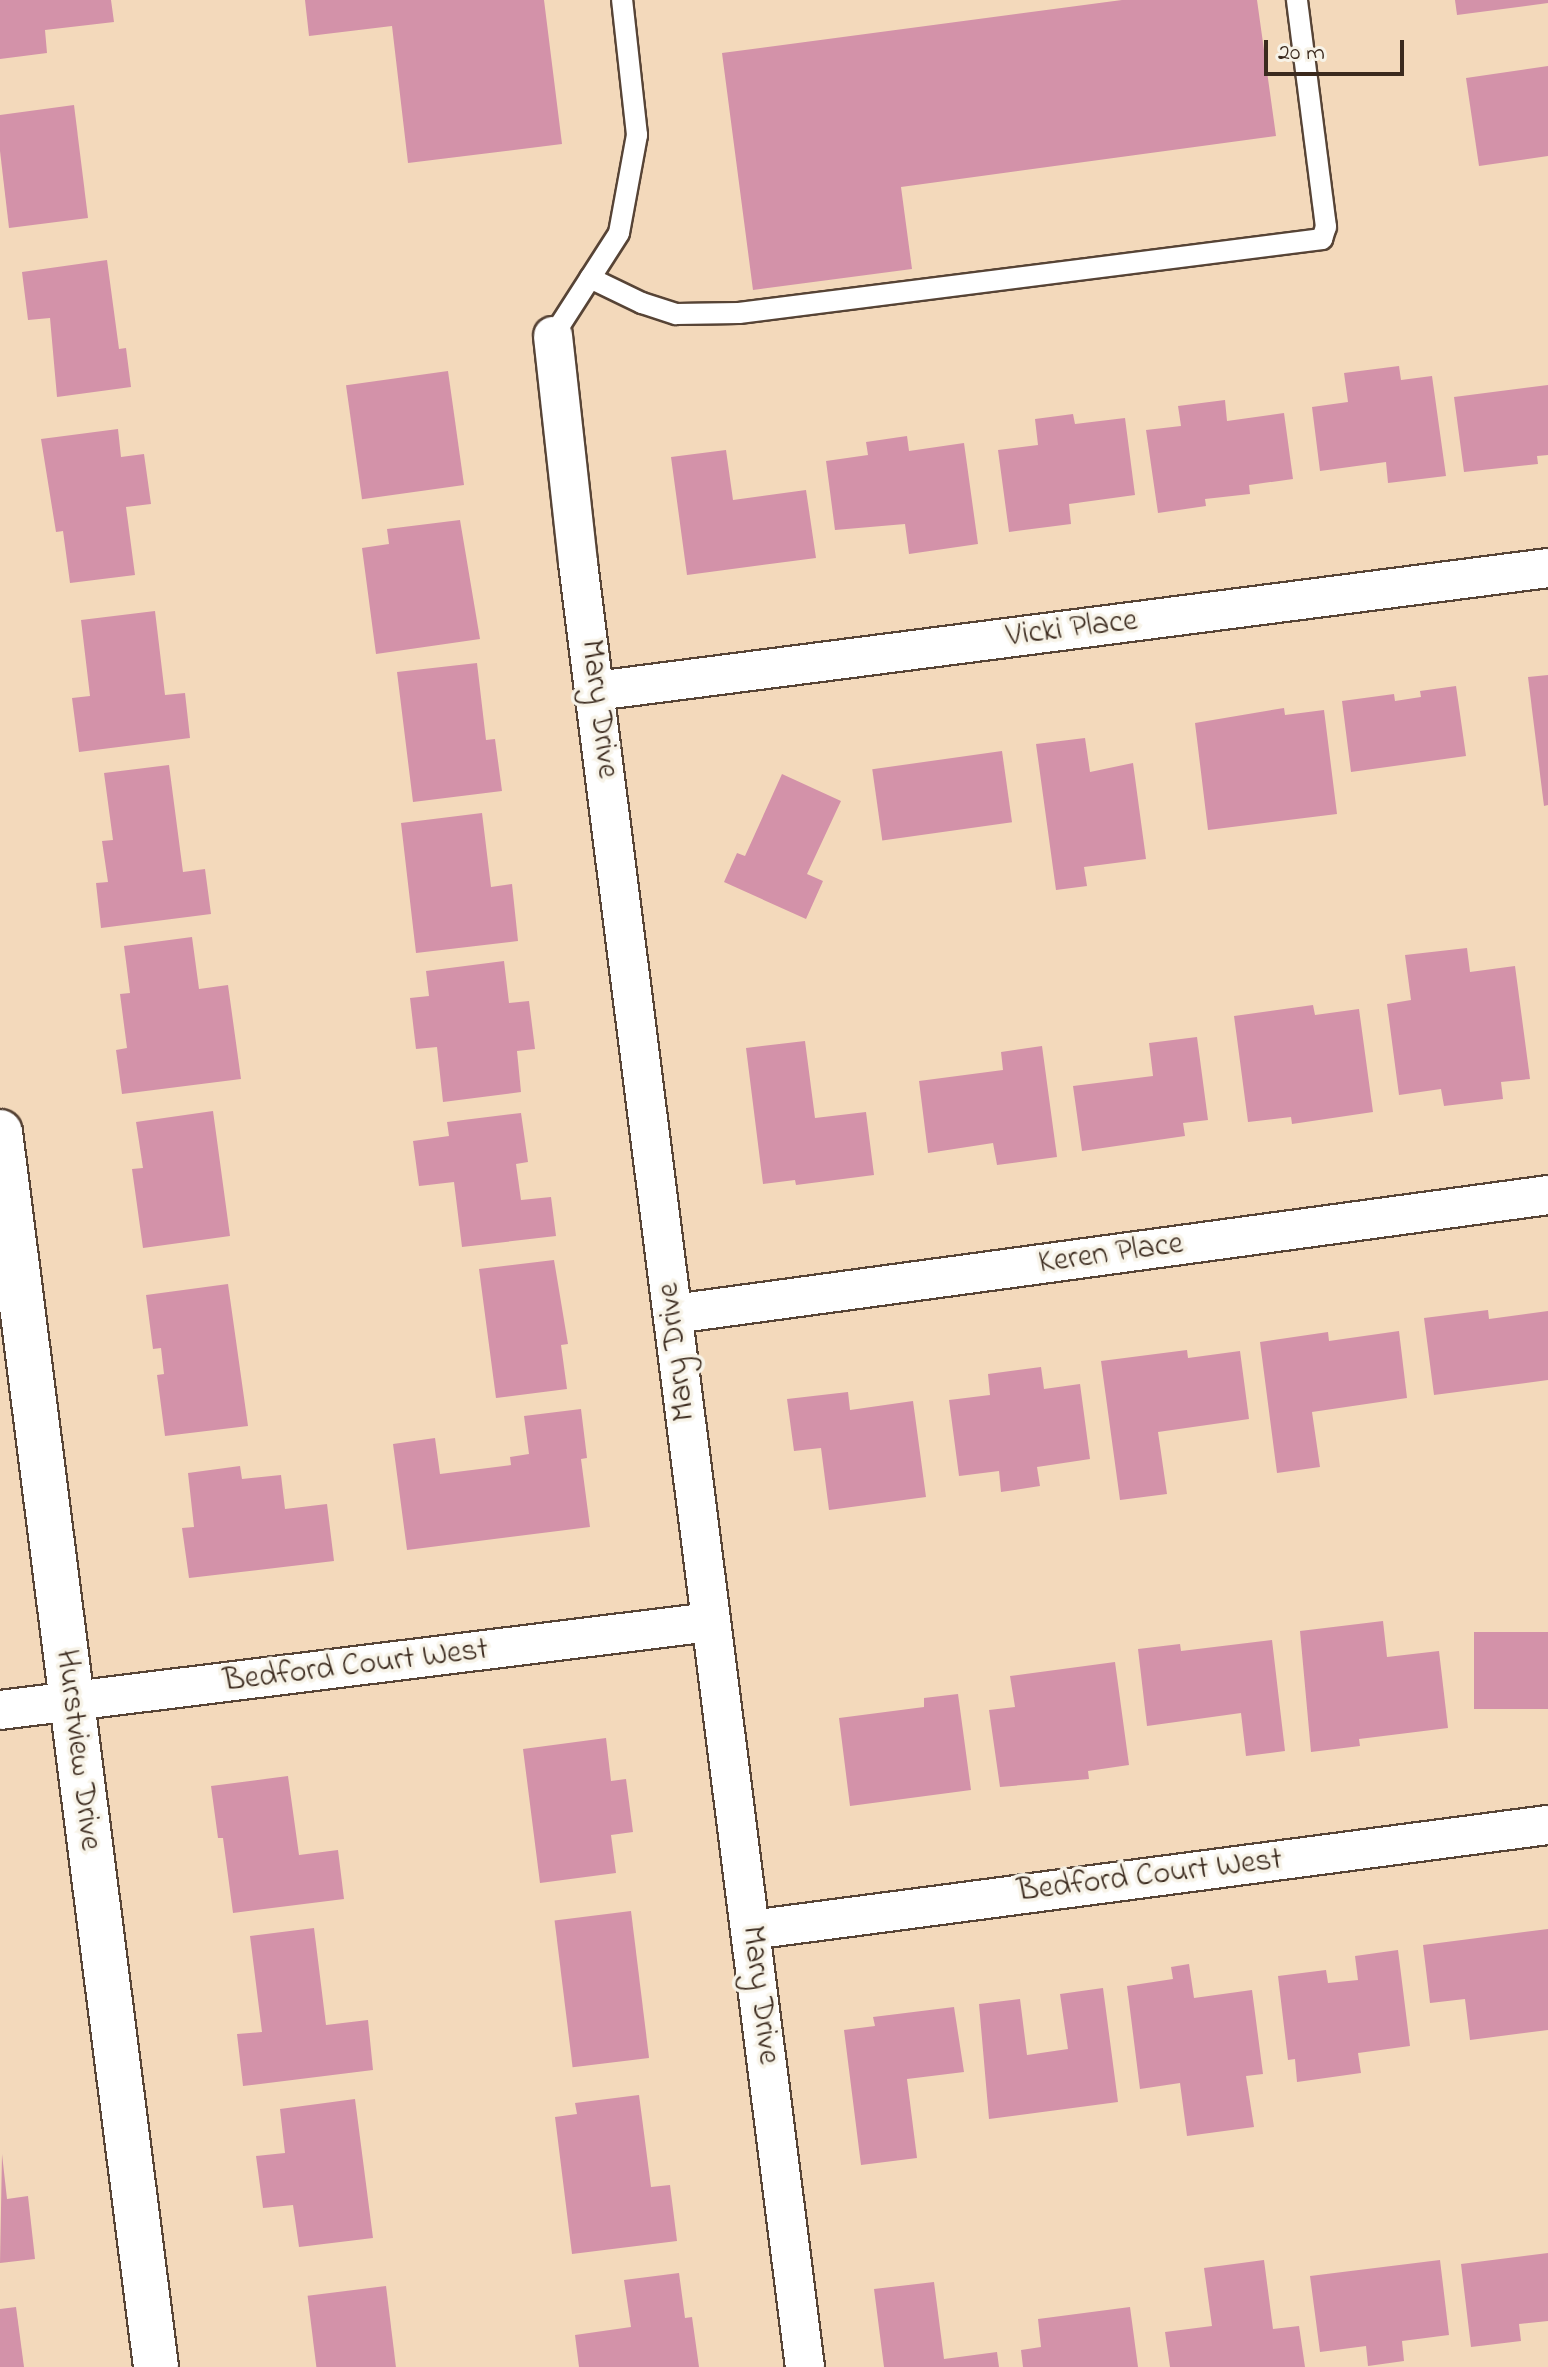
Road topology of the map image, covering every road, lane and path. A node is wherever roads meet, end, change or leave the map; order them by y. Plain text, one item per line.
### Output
1 (622, 0) edge
2 (1297, 0) edge
3 (590, 278) junction
4 (553, 336) joint
5 (1548, 568) edge
6 (596, 691) junction
7 (0, 1132) edge
8 (1548, 1195) edge
9 (674, 1314) junction
10 (711, 1622) junction
11 (70, 1702) junction
12 (0, 1710) edge
13 (1548, 1825) edge
14 (751, 1930) junction
15 (156, 2367) edge
16 (805, 2367) edge

1 - 3 lane
2 - 3 lane
3 - 4 lane
4 - 6 street, Mary Drive
5 - 6 street, Vicki Place
6 - 9 street, Mary Drive
7 - 11 street, Hurstview Drive
8 - 9 street, Keren Place
9 - 10 street, Mary Drive
10 - 11 street, Bedford Court West
10 - 14 street, Mary Drive
11 - 12 street, Bedford Court West
11 - 15 street, Hurstview Drive
13 - 14 street, Bedford Court West
14 - 16 street, Mary Drive

